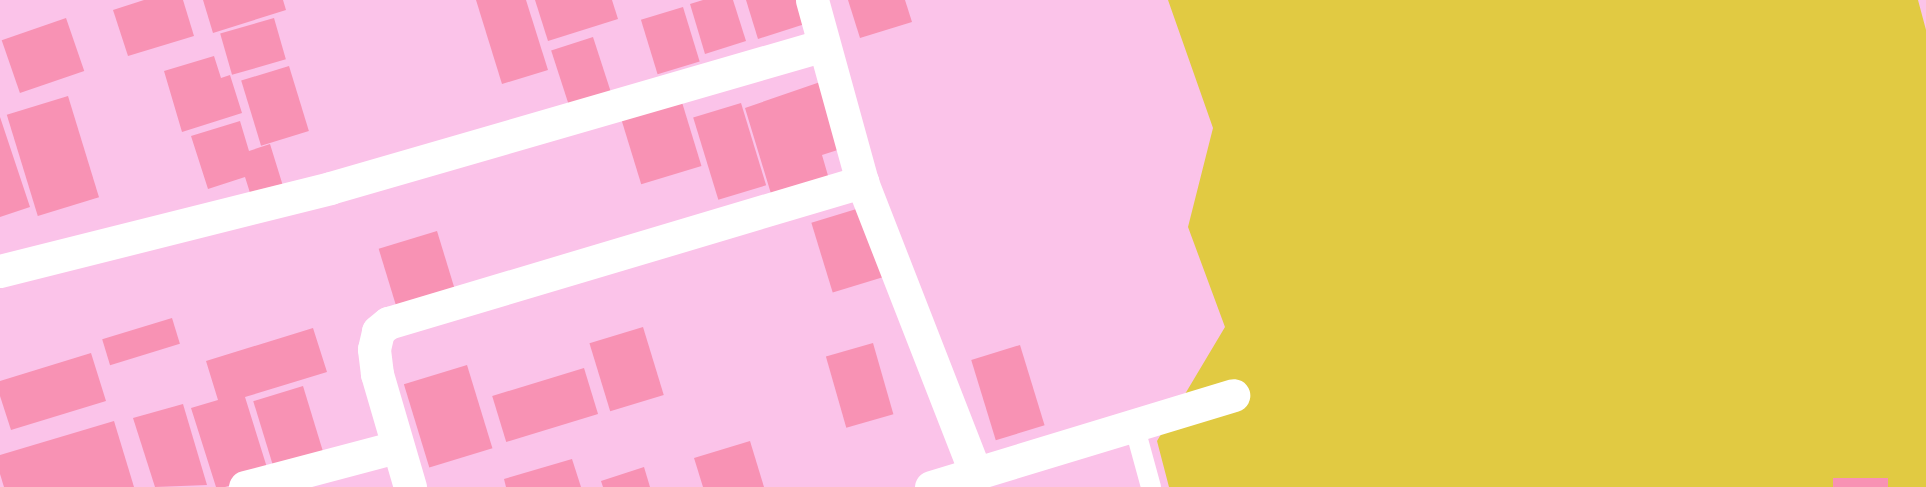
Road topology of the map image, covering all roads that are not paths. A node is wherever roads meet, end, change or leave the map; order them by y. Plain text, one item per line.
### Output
1 (812, 0) edge
2 (824, 45) junction
3 (862, 182) junction
4 (0, 271) edge
5 (1233, 395) dead end
6 (1134, 426) junction
7 (396, 447) junction
8 (976, 474) junction
9 (245, 487) edge
10 (410, 487) edge
11 (931, 487) edge
12 (1150, 487) edge

1 - 2 street
2 - 3 street
2 - 4 street
3 - 7 street
3 - 8 street
5 - 6 street
6 - 8 street
6 - 12 lane
7 - 9 street
7 - 10 street
8 - 11 street

